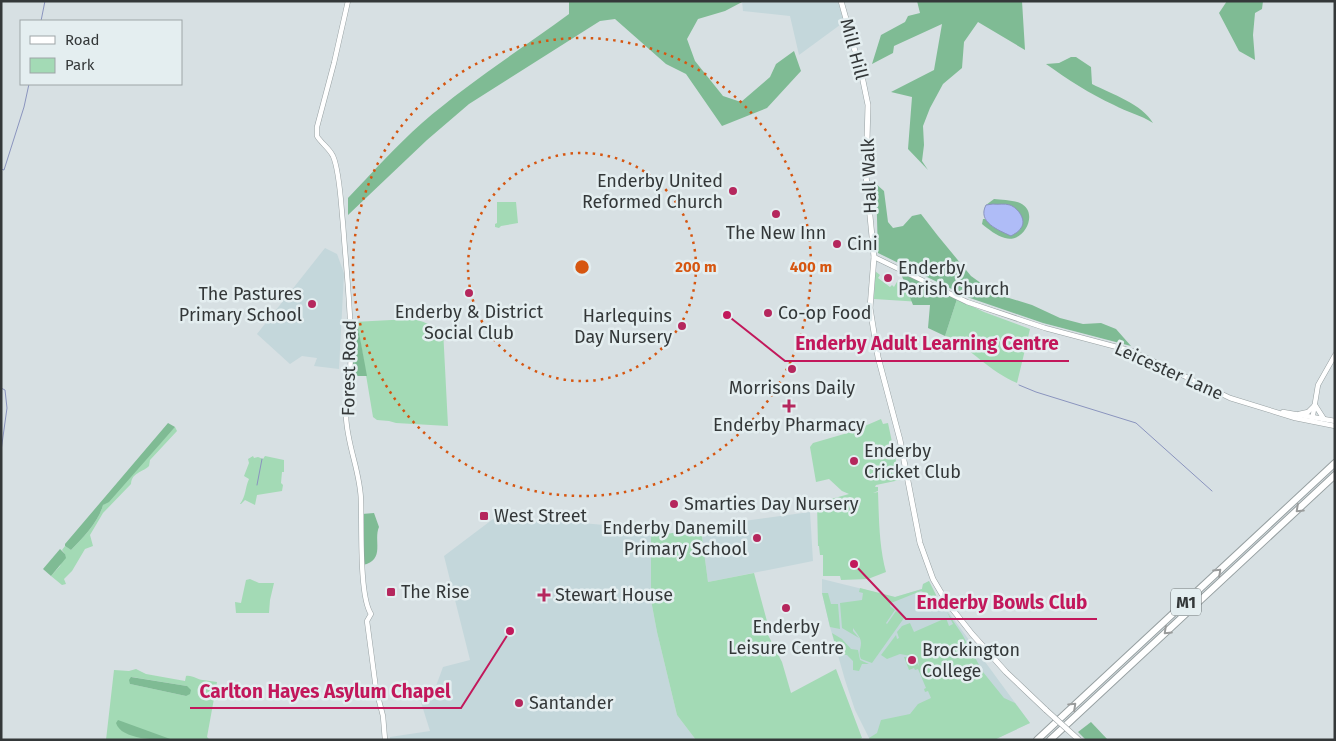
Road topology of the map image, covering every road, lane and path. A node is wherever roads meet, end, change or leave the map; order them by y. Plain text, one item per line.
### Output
1 (348, 1) edge
2 (841, 1) edge
3 (866, 96) joint
4 (874, 256) junction
5 (1335, 355) edge
6 (1315, 405) junction
7 (1269, 410) junction
8 (1296, 414) junction
9 (1324, 419) junction
10 (1312, 420) junction
11 (1335, 422) edge
12 (1335, 426) edge
13 (1335, 464) edge
14 (1335, 475) edge
15 (385, 740) edge
16 (1037, 740) edge
17 (1050, 740) edge
18 (1079, 740) edge

1 - 15 street, Forest Road
2 - 3 main road, Mill Hill
3 - 4 main road, Hall Walk
4 - 7 street, Leicester Lane
4 - 18 main road, Hall Walk, bridge
5 - 6 street
6 - 8 street
6 - 9 street
6 - 10 street
7 - 8 street, Leicester Lane
7 - 10 street, Leicester Lane
8 - 10 street, Leicester Lane
9 - 10 street, Leicester Lane
9 - 11 street, Leicester Lane
10 - 12 street, Leicester Lane
16 -> 13 highway, M1
14 -> 17 highway, M1

